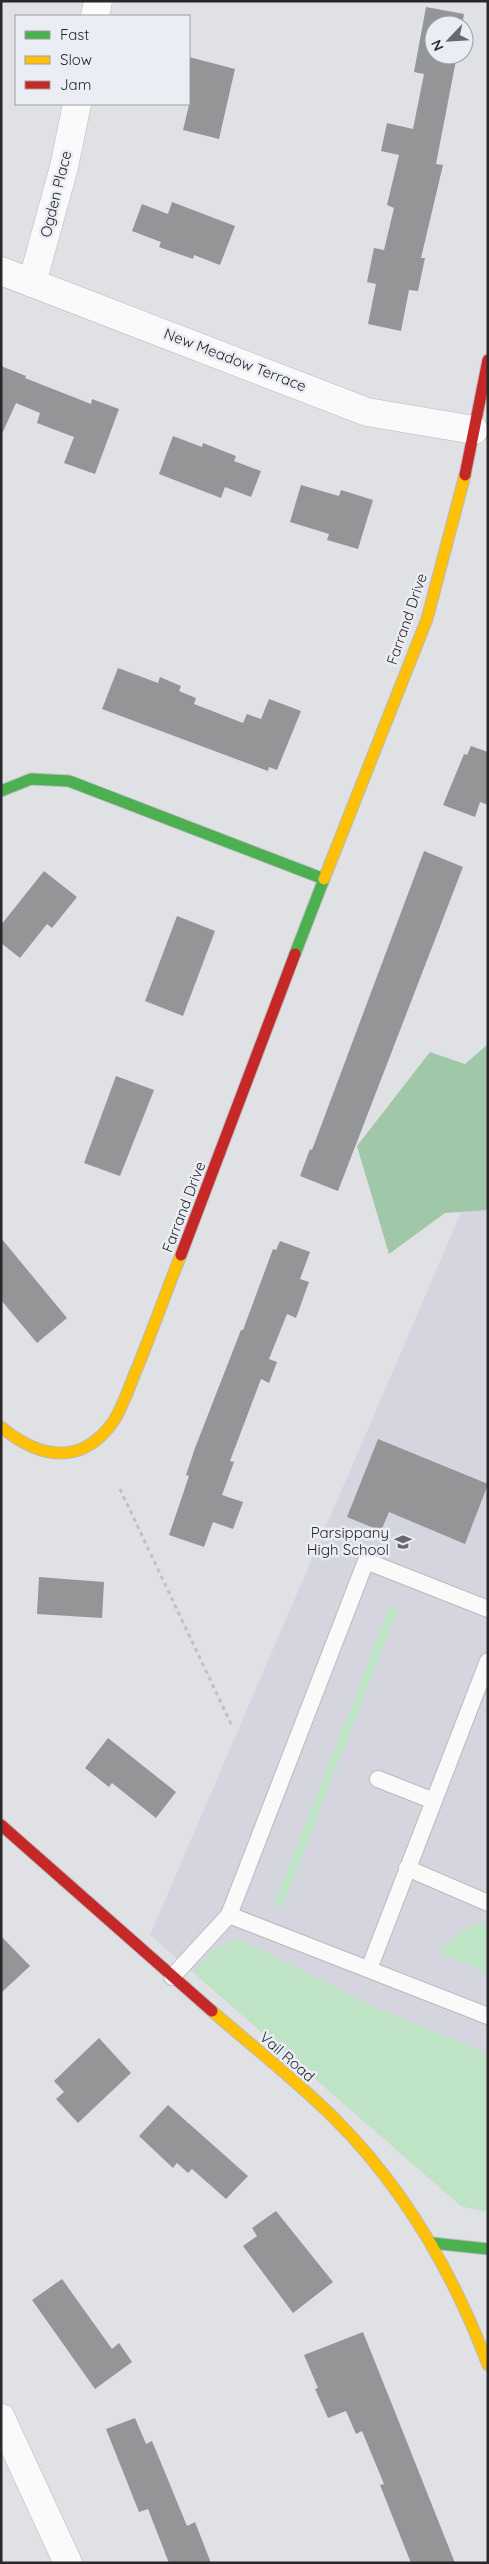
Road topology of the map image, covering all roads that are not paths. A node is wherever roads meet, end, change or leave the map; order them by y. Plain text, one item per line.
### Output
1 (98, 1) edge
2 (95, 15) edge
3 (77, 105) edge
4 (1, 271) edge
5 (32, 283) junction
6 (488, 360) edge
7 (474, 430) junction
8 (1, 791) edge
9 (324, 878) junction
10 (1, 1427) edge
11 (488, 1609) edge
12 (488, 1661) edge
13 (378, 1779) dead end
14 (434, 1801) junction
15 (1, 1825) edge
16 (408, 1868) junction
17 (488, 1903) edge
18 (229, 1915) junction
19 (368, 1969) junction
20 (172, 1977) junction
21 (488, 2016) edge
22 (432, 2243) junction
23 (488, 2249) edge
24 (488, 2365) edge
25 (1, 2418) edge
26 (68, 2563) edge

1 - 2 street
3 - 5 street, Ogden Place
4 - 5 street, New Meadow Terrace
5 - 7 street, New Meadow Terrace
6 - 7 street, Farrand Drive
7 - 9 street, Farrand Drive
8 - 9 street
9 - 10 street, Farrand Drive
11 - 18 lane
12 - 14 lane
13 - 14 lane
14 - 16 lane
15 - 20 street, Vail Road
16 - 17 lane
16 - 19 lane
18 - 19 lane
18 - 20 lane
19 - 21 lane
20 - 22 street, Vail Road
22 - 23 street
22 - 24 street, Vail Road
25 - 26 street

